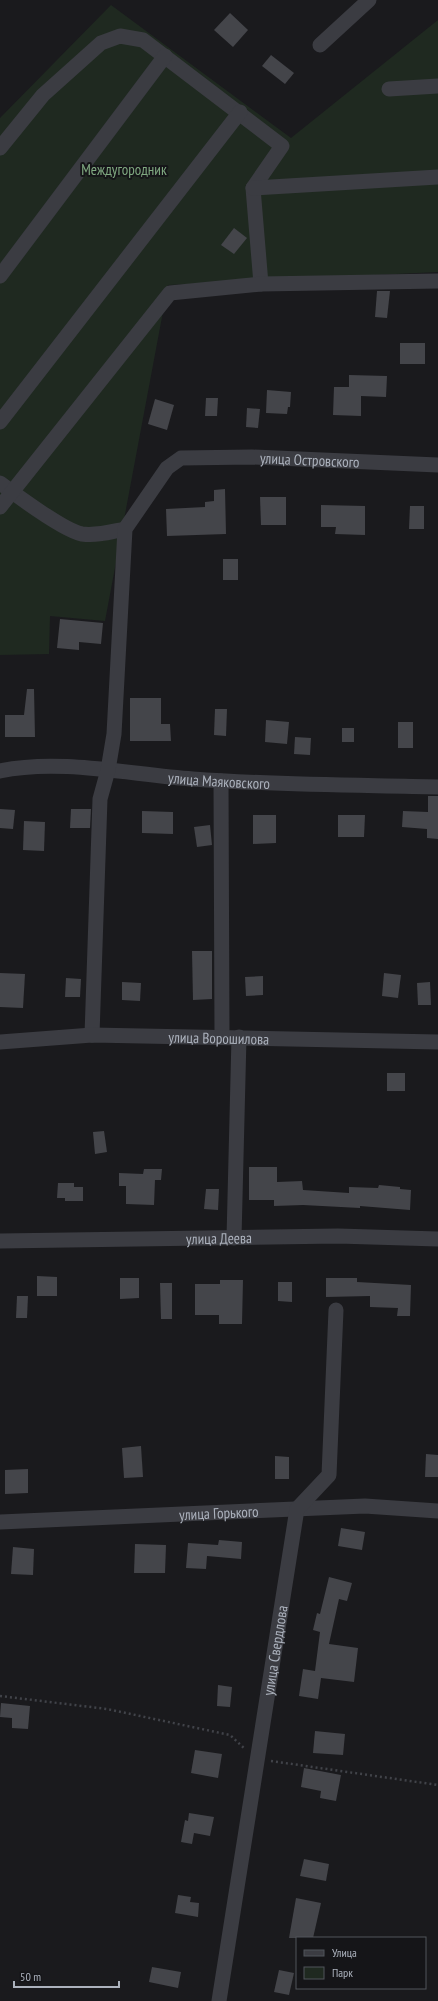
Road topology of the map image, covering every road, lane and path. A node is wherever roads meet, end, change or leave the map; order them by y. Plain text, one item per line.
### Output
1 (369, 0) edge
2 (320, 45) dead end
3 (165, 56) junction
4 (438, 86) edge
5 (388, 89) dead end
6 (240, 112) junction
7 (0, 148) edge
8 (438, 177) edge
9 (253, 188) junction
10 (0, 276) edge
11 (438, 282) edge
12 (261, 284) junction
13 (0, 422) edge
14 (438, 465) edge
15 (6, 488) edge
16 (0, 507) edge
17 (125, 529) junction
18 (108, 770) junction
19 (0, 771) edge
20 (221, 781) junction
21 (438, 787) edge
22 (92, 1035) junction
23 (222, 1037) junction
24 (239, 1037) junction
25 (0, 1042) edge
26 (438, 1042) edge
27 (234, 1238) junction
28 (438, 1239) edge
29 (0, 1241) edge
30 (336, 1310) dead end
31 (297, 1509) junction
32 (438, 1511) edge
33 (0, 1522) edge
34 (0, 1696) edge
35 (256, 1759) junction
36 (438, 1785) edge
37 (219, 2001) edge

1 - 2 street
3 - 6 street
3 - 7 street
3 - 10 street
4 - 5 street
6 - 9 street
6 - 13 street
8 - 9 street
9 - 12 street
11 - 12 street
12 - 15 street
14 - 17 street, улица Островского
15 - 16 street
15 - 17 street
17 - 18 street
18 - 19 street, улица Маяковского
18 - 20 street, улица Маяковского
18 - 22 street
20 - 21 street, улица Маяковского
20 - 23 street
22 - 23 street, улица Ворошилова
22 - 25 street, улица Ворошилова
23 - 24 street, улица Ворошилова
24 - 26 street, улица Ворошилова
24 - 27 street
27 - 28 street, улица Деева
27 - 29 street, улица Деева
30 - 31 street
31 - 32 street, улица Горького
31 - 33 street, улица Горького
31 - 35 street, улица Свердлова
34 - 35 path
35 - 36 path
35 - 37 street, улица Свердлова

